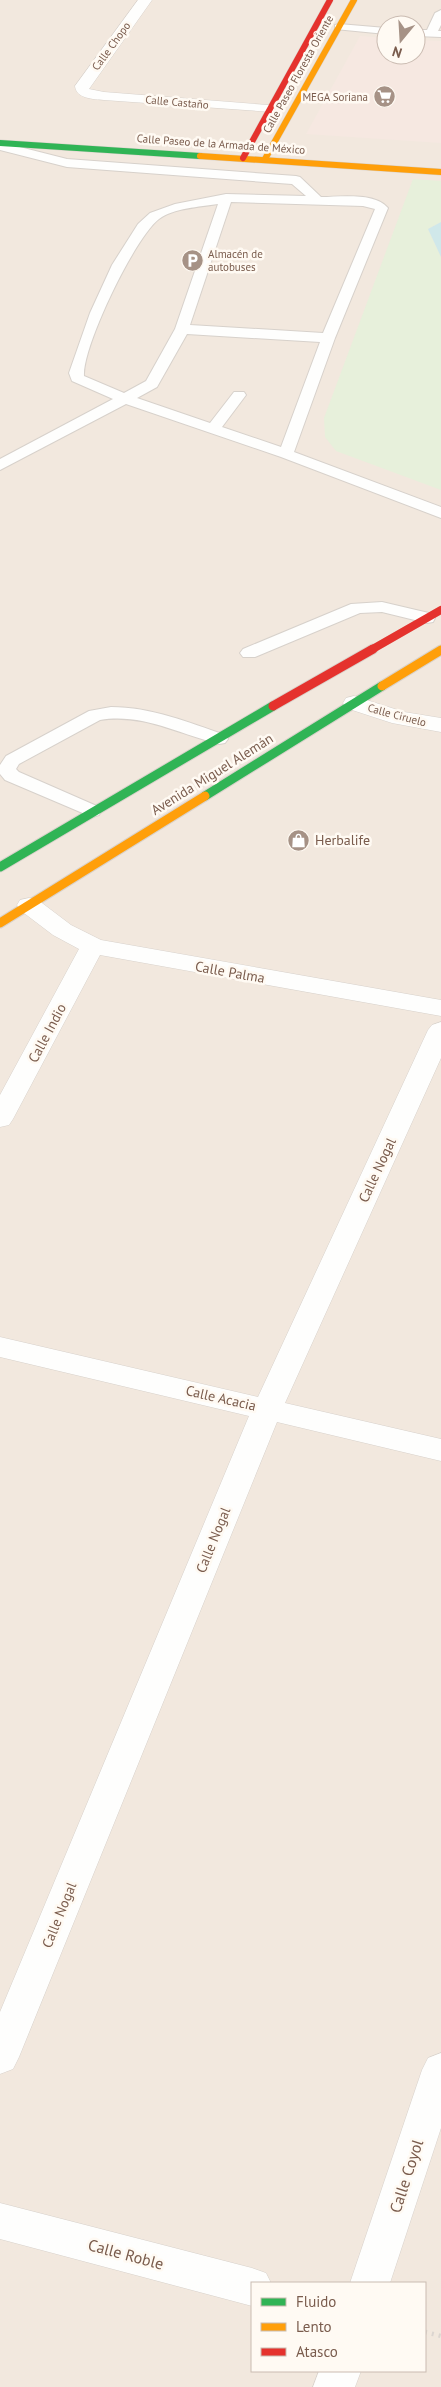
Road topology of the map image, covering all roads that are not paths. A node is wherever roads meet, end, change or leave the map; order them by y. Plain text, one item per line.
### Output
1 (145, 0) edge
2 (330, 0) edge
3 (354, 0) edge
4 (441, 13) edge
5 (339, 27) junction
6 (376, 29) edge
7 (436, 34) edge
8 (86, 93) joint
9 (268, 109) junction
10 (0, 144) edge
11 (244, 145) junction
12 (276, 148) junction
13 (410, 156) dead end
14 (243, 158) junction
15 (265, 160) junction
16 (407, 169) junction
17 (441, 172) edge
18 (226, 198) junction
19 (318, 200) junction
20 (182, 329) junction
21 (328, 338) junction
22 (239, 395) dead end
23 (126, 399) junction
24 (214, 428) junction
25 (286, 454) junction
26 (0, 465) edge
27 (441, 513) edge
28 (434, 614) edge
29 (441, 650) edge
30 (249, 654) dead end
31 (354, 703) junction
32 (441, 725) edge
33 (220, 739) junction
34 (92, 812) junction
35 (0, 867) edge
36 (29, 905) junction
37 (0, 923) edge
38 (94, 946) junction
39 (441, 1008) edge
40 (441, 1030) edge
41 (0, 1119) edge
42 (0, 1347) edge
43 (267, 1409) junction
44 (441, 1450) edge
45 (0, 2057) edge
46 (441, 2070) edge
47 (0, 2221) edge
48 (370, 2282) edge
49 (251, 2287) edge
50 (340, 2372) edge
51 (334, 2387) edge

1 - 8 street, Calle Chopo
2 - 9 main road, Calle Paseo Floresta Oriente
3 - 5 main road, Calle Paseo Floresta Oriente
4 - 7 lane
5 - 6 lane
5 - 12 main road, Calle Paseo Floresta Oriente
8 - 9 street, Calle Castaño
9 - 11 main road, Calle Paseo Floresta Oriente
10 - 14 main road, Calle Paseo de la Armada de México
10 - 19 lane
11 - 12 main road, Calle Paseo de la Armada de México
11 - 14 main road, Calle Paseo Floresta Oriente
12 - 15 main road, Calle Paseo Floresta Oriente
13 - 16 main road
14 - 15 main road, Calle Paseo de la Armada de México
15 - 16 main road, Calle Paseo de la Armada de México
16 - 17 main road, Calle Paseo de la Armada de México
18 - 19 lane
18 - 20 lane
18 - 23 lane
19 - 21 lane
20 - 21 lane
20 - 23 lane
21 - 25 lane
22 - 24 lane
23 - 24 lane
23 - 26 lane
24 - 25 lane
25 - 27 lane
28 - 30 lane
28 - 33 main road, Avenida Miguel Alemán
29 - 31 main road, Avenida Miguel Alemán
31 - 32 street, Calle Ciruelo
31 - 36 main road, Avenida Miguel Alemán
33 - 34 main road, Avenida Miguel Alemán
33 - 34 lane
34 - 35 main road, Avenida Miguel Alemán
36 - 37 main road, Avenida Miguel Alemán
36 - 38 street, Calle Palma
38 - 39 street, Calle Palma
38 - 41 street, Calle Indio
40 - 43 street, Calle Nogal
42 - 43 street, Calle Acacia
43 - 44 street, Calle Acacia
43 - 45 street, Calle Nogal
46 - 48 street, Calle Coyol
47 - 49 street, Calle Roble
50 - 51 street

